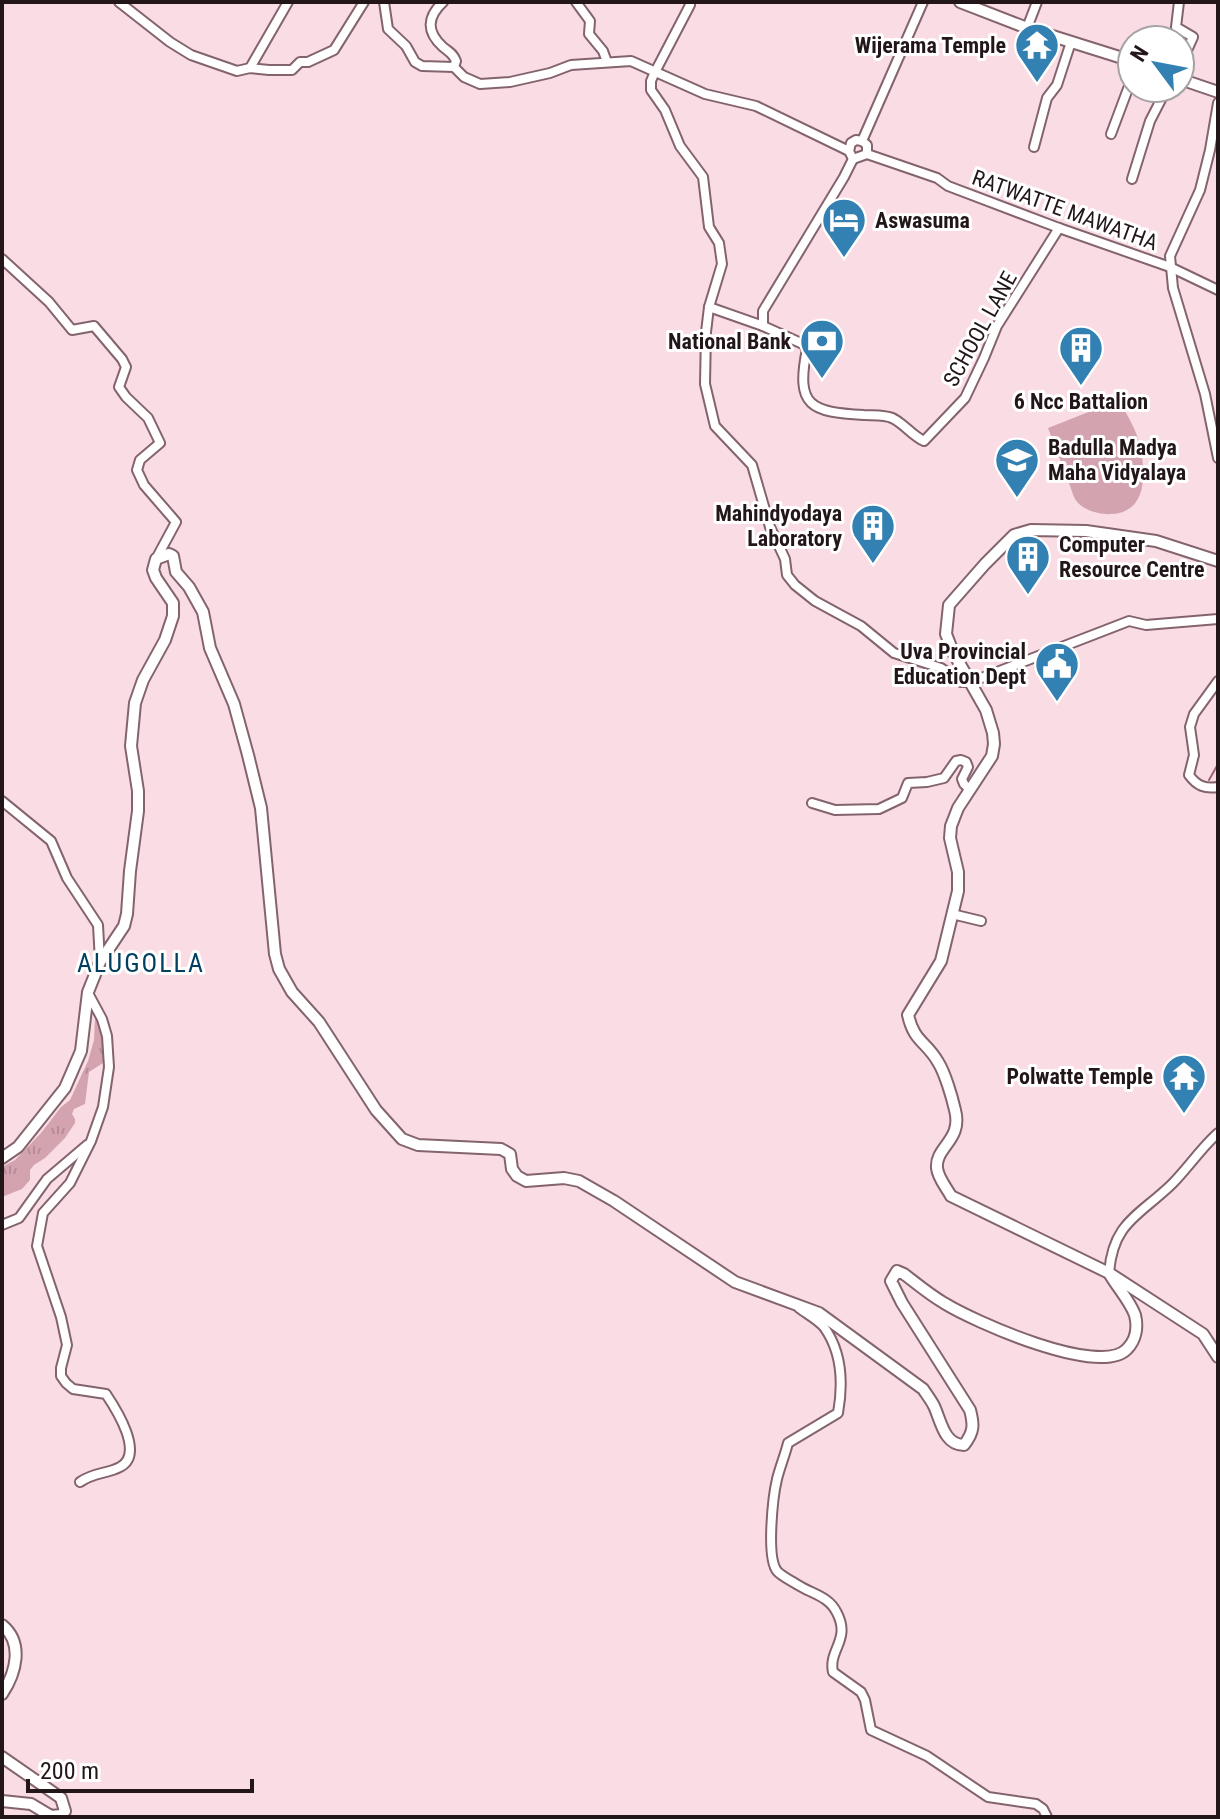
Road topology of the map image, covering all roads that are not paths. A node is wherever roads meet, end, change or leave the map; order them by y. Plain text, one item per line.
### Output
1 (119, 2) edge
2 (288, 2) edge
3 (364, 2) edge
4 (384, 2) edge
5 (443, 2) edge
6 (576, 2) edge
7 (689, 2) edge
8 (923, 2) edge
9 (960, 2) edge
10 (1037, 2) edge
11 (1179, 2) edge
12 (1176, 24) edge
13 (1027, 28) junction
14 (1071, 42) junction
15 (1116, 56) edge
16 (607, 62) junction
17 (454, 67) junction
18 (250, 68) junction
19 (656, 71) junction
20 (1196, 84) edge
21 (1218, 92) edge
22 (1218, 103) edge
23 (1122, 104) edge
24 (1159, 104) edge
25 (1111, 134) dead end
26 (862, 141) junction
27 (1034, 147) dead end
28 (849, 153) junction
29 (867, 154) junction
30 (1132, 179) dead end
31 (1059, 228) junction
32 (2, 259) edge
33 (1170, 267) junction
34 (1218, 290) edge
35 (709, 307) junction
36 (763, 326) junction
37 (1218, 458) edge
38 (156, 559) junction
39 (1218, 561) edge
40 (1218, 619) edge
41 (1218, 681) edge
42 (971, 682) junction
43 (1218, 787) edge
44 (969, 789) junction
45 (2, 801) edge
46 (812, 803) dead end
47 (952, 914) junction
48 (981, 921) dead end
49 (100, 962) junction
50 (88, 992) junction
51 (1218, 1133) edge
52 (91, 1141) junction
53 (2, 1158) edge
54 (2, 1225) edge
55 (1109, 1273) junction
56 (790, 1301) junction
57 (1218, 1357) edge
58 (80, 1482) dead end
59 (2, 1625) edge
60 (2, 1694) edge
61 (2, 1757) edge
62 (2, 1801) edge
63 (62, 1816) edge
64 (1047, 1817) edge

1 - 18 street
2 - 18 street
3 - 18 street
4 - 17 street
5 - 17 street
6 - 16 street
7 - 19 street
8 - 26 street
9 - 13 main road
10 - 13 street
11 - 12 street
13 - 14 main road
14 - 15 main road
14 - 27 street
16 - 17 street
16 - 19 street
19 - 28 street
19 - 35 street
20 - 21 main road
22 - 33 street
23 - 25 street
24 - 30 street
26 - 28 street
26 - 29 street
28 - 29 street
28 - 36 street
29 - 31 street, RATWATTE MAWATHA
31 - 33 street, RATWATTE MAWATHA
31 - 36 street, SCHOOL LANE
32 - 38 street
33 - 34 street, RATWATTE MAWATHA
33 - 37 street
35 - 36 street, SCHOOL LANE
35 - 42 street
38 - 49 main road
38 - 56 main road
39 - 42 main road
40 - 42 street
41 - 43 street
42 - 44 main road
44 - 46 street
44 - 47 main road
45 - 49 street
47 - 48 street
47 - 55 main road
49 - 50 main road
50 - 52 street
50 - 53 main road
51 - 55 street
52 - 54 street
52 - 58 street
55 - 56 main road
55 - 57 main road
56 - 64 street
59 - 60 main road
61 - 63 main road
62 - 63 main road

